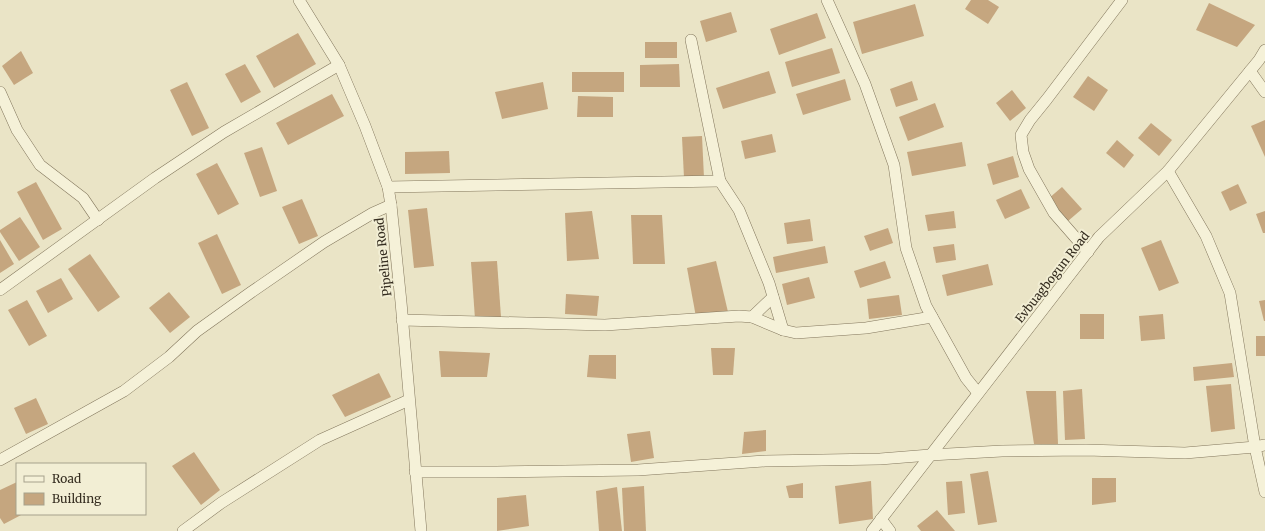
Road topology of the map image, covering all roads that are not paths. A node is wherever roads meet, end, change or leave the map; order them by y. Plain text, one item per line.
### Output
1 (299, 0) edge
2 (827, 0) edge
3 (1122, 0) edge
4 (691, 40) dead end
5 (1265, 50) edge
6 (338, 65) junction
7 (1250, 71) junction
8 (0, 92) edge
9 (1265, 92) edge
10 (1168, 172) junction
11 (720, 181) junction
12 (388, 187) junction
13 (390, 205) junction
14 (98, 220) junction
15 (1088, 252) junction
16 (0, 290) edge
17 (773, 297) junction
18 (752, 317) junction
19 (932, 317) junction
20 (402, 320) junction
21 (783, 330) junction
22 (978, 393) junction
23 (409, 400) junction
24 (1260, 446) edge
25 (930, 455) junction
26 (0, 460) edge
27 (415, 472) junction
28 (1265, 492) edge
29 (881, 519) junction
30 (183, 531) edge
31 (421, 531) edge
32 (872, 531) edge
33 (890, 531) edge

1 - 6 street, Pipeline Road
2 - 19 street
3 - 15 street
4 - 11 street
5 - 7 street, Evbuagbogun Road
6 - 12 street, Pipeline Road
6 - 14 street
7 - 9 street
7 - 10 street, Evbuagbogun Road
8 - 14 street
10 - 15 street, Evbuagbogun Road
10 - 24 street
11 - 12 street
11 - 17 street
12 - 13 street, Pipeline Road
13 - 20 street, Pipeline Road
13 - 26 street
14 - 16 street
15 - 22 street, Evbuagbogun Road
17 - 18 street
17 - 21 street
18 - 20 street
18 - 21 street
19 - 21 street
19 - 22 street
20 - 23 street, Pipeline Road
22 - 25 street, Evbuagbogun Road
23 - 27 street, Pipeline Road
23 - 30 street
24 - 25 street
24 - 28 street
25 - 27 street
25 - 29 street, Evbuagbogun Road
27 - 31 street, Pipeline Road
29 - 32 street, Evbuagbogun Road
29 - 33 street

